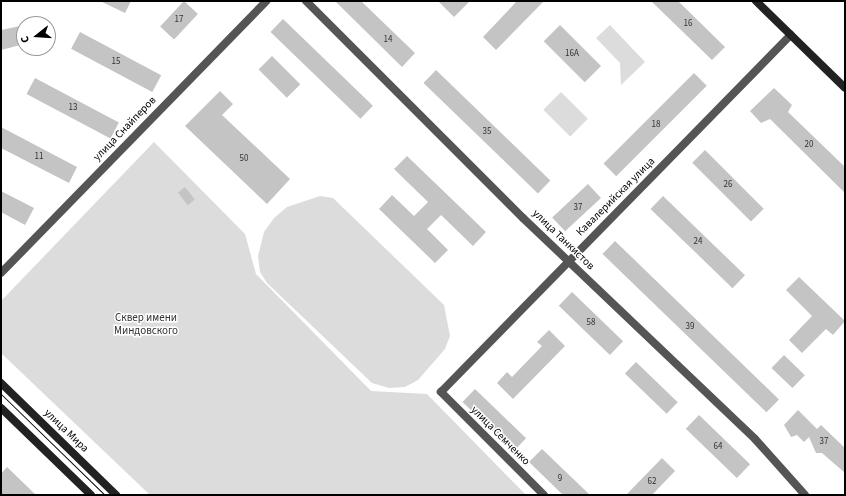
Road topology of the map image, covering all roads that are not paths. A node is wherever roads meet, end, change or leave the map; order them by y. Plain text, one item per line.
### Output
1 (266, 1) edge
2 (306, 1) edge
3 (756, 1) edge
4 (791, 35) junction
5 (845, 88) edge
6 (569, 261) junction
7 (1, 273) edge
8 (1, 383) edge
9 (441, 392) joint
10 (1, 408) edge
11 (91, 495) edge
12 (116, 495) edge
13 (544, 495) edge
14 (805, 495) edge

1 - 7 street, улица Снайперов
2 - 6 street, улица Танкистов
3 - 4 main road
4 - 5 main road
4 - 6 street, Кавалерийская улица
6 - 9 street, Кавалерийская улица
6 - 14 street, улица Танкистов
8 - 12 main road, улица Мира
9 - 13 street, улица Семченко
10 - 11 main road

